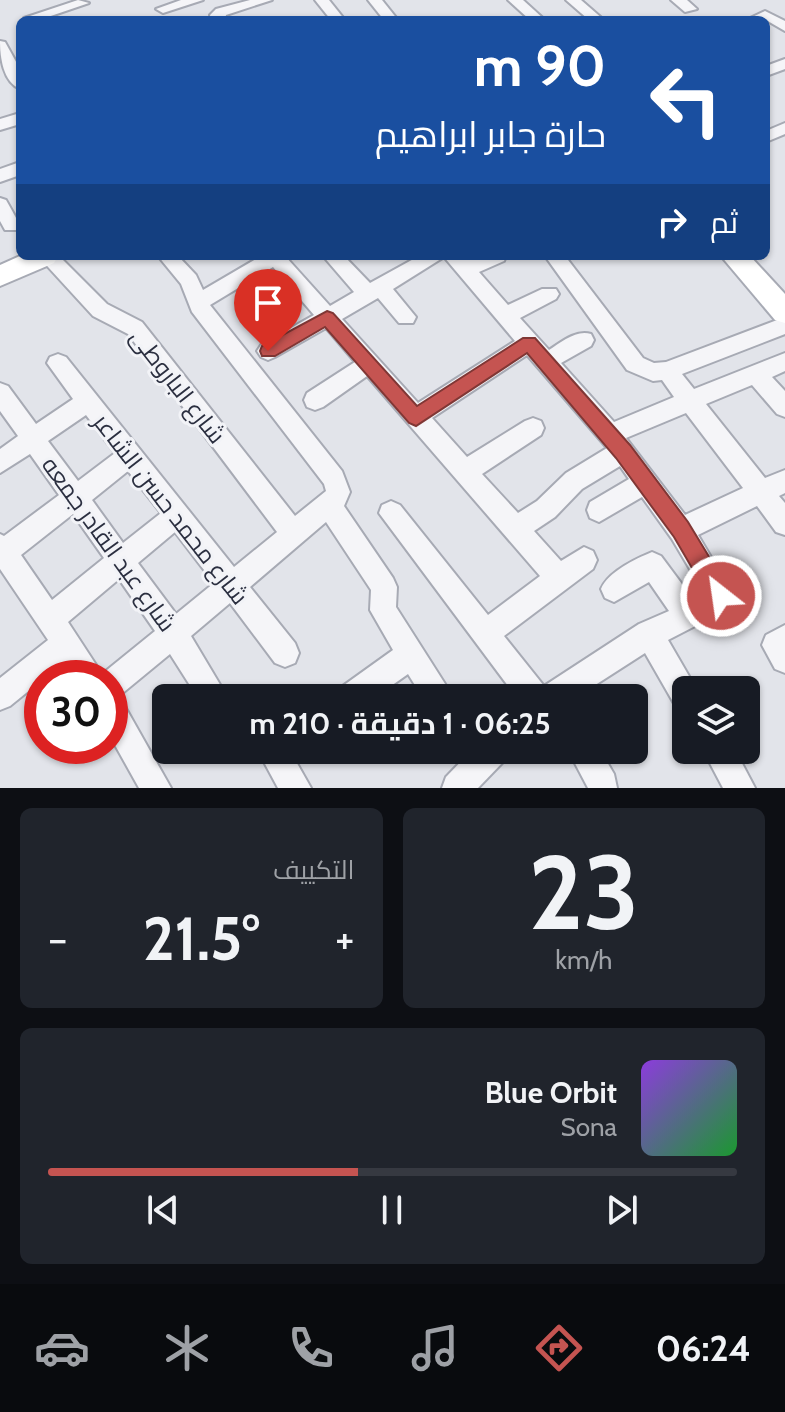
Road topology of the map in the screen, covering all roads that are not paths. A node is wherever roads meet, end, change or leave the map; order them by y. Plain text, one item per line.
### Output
1 (196, 0) edge
2 (265, 0) edge
3 (322, 0) edge
4 (375, 0) edge
5 (515, 0) edge
6 (573, 0) edge
7 (678, 0) edge
8 (82, 2) edge
9 (690, 9) dead end
10 (785, 9) edge
11 (164, 10) edge
12 (37, 16) edge
13 (220, 16) edge
14 (335, 16) edge
15 (388, 16) edge
16 (533, 16) edge
17 (592, 16) edge
18 (765, 16) edge
19 (0, 45) edge
20 (16, 76) edge
21 (0, 204) edge
22 (13, 231) edge
23 (0, 254) edge
24 (37, 260) edge
25 (50, 260) edge
26 (171, 260) edge
27 (269, 260) edge
28 (279, 260) edge
29 (337, 260) edge
30 (420, 260) edge
31 (557, 260) edge
32 (738, 260) edge
33 (764, 260) edge
34 (459, 263) edge
35 (0, 276) edge
36 (785, 281) edge
37 (374, 291) junction
38 (549, 294) dead end
39 (197, 303) junction
40 (785, 312) edge
41 (505, 316) junction
42 (327, 317) junction
43 (406, 317) dead end
44 (785, 325) edge
45 (584, 340) dead end
46 (529, 343) junction
47 (268, 351) dead end
48 (545, 362) junction
49 (785, 362) edge
50 (58, 363) dead end
51 (368, 364) junction
52 (660, 372) junction
53 (756, 374) junction
54 (0, 393) edge
55 (315, 400) dead end
56 (88, 401) junction
57 (691, 401) junction
58 (785, 407) edge
59 (416, 417) junction
60 (533, 428) dead end
61 (32, 440) junction
62 (617, 443) junction
63 (130, 456) junction
64 (0, 462) edge
65 (464, 472) junction
66 (646, 482) junction
67 (774, 486) edge
68 (77, 496) junction
69 (329, 504) junction
70 (599, 510) dead end
71 (391, 513) dead end
72 (176, 516) junction
73 (785, 523) edge
74 (515, 529) junction
75 (681, 530) junction
76 (293, 533) junction
77 (2, 549) edge
78 (122, 560) junction
79 (584, 560) dead end
80 (559, 578) junction
81 (230, 586) junction
82 (614, 589) dead end
83 (688, 615) junction
84 (50, 619) junction
85 (173, 633) junction
86 (485, 634) junction
87 (649, 634) junction
88 (66, 643) junction
89 (285, 653) dead end
90 (412, 654) junction
91 (78, 660) edge
92 (128, 671) edge
93 (674, 676) edge
94 (205, 684) edge
95 (370, 684) edge
96 (431, 684) edge
97 (524, 684) edge
98 (572, 684) edge
99 (0, 696) edge
100 (128, 739) edge
101 (280, 764) edge
102 (475, 764) edge
103 (591, 764) edge
104 (726, 764) edge
105 (603, 785) dead end
106 (156, 788) edge
107 (296, 788) edge
108 (457, 788) edge
109 (740, 788) edge

1 - 11 street
2 - 13 street
3 - 14 street
4 - 15 street
5 - 16 street
6 - 17 street
7 - 9 street
8 - 12 street
10 - 18 street
19 - 20 street
21 - 22 street
22 - 23 street
24 - 35 street
25 - 76 street, شارع الباروطى
26 - 39 street
27 - 39 street
28 - 42 street
29 - 37 street
30 - 37 street
31 - 52 street
32 - 40 street
33 - 36 street
34 - 41 street
37 - 42 street
37 - 43 street
38 - 41 street
39 - 69 street
41 - 46 street
42 - 47 street
42 - 51 street
44 - 52 street
45 - 48 street
46 - 48 street
46 - 59 street
48 - 62 street
49 - 53 street
50 - 56 street, شارع محمد حسن الشاعر
51 - 55 street
51 - 59 street
52 - 57 street
53 - 57 street
53 - 58 street
54 - 61 street, شارع عبد القادر جمعه
56 - 61 street
56 - 63 street, شارع محمد حسن الشاعر
57 - 62 street
57 - 67 street
59 - 65 street
60 - 65 street
61 - 64 street
61 - 68 street, شارع عبد القادر جمعه
62 - 66 street
62 - 74 street
63 - 68 street
63 - 72 street, شارع محمد حسن الشاعر
65 - 74 street
66 - 70 street
66 - 75 street
67 - 73 street
67 - 75 street
68 - 77 street
68 - 78 street, شارع عبد القادر جمعه
69 - 76 street
69 - 90 street
71 - 86 street
72 - 78 street
72 - 81 street, شارع محمد حسن الشاعر
74 - 80 street
75 - 83 street
76 - 81 street
77 - 84 street
78 - 84 street
78 - 85 street, شارع عبد القادر جمعه
79 - 80 street
80 - 86 street
81 - 85 street
81 - 89 street, شارع محمد حسن الشاعر
82 - 83 street
83 - 87 street
84 - 88 street
85 - 92 street
85 - 94 street, شارع عبد القادر جمعه
86 - 97 street
87 - 93 street
87 - 98 street
88 - 91 street
88 - 99 street
90 - 95 street
90 - 96 street
100 - 106 street
101 - 107 street
102 - 108 street
103 - 105 street
104 - 109 street

